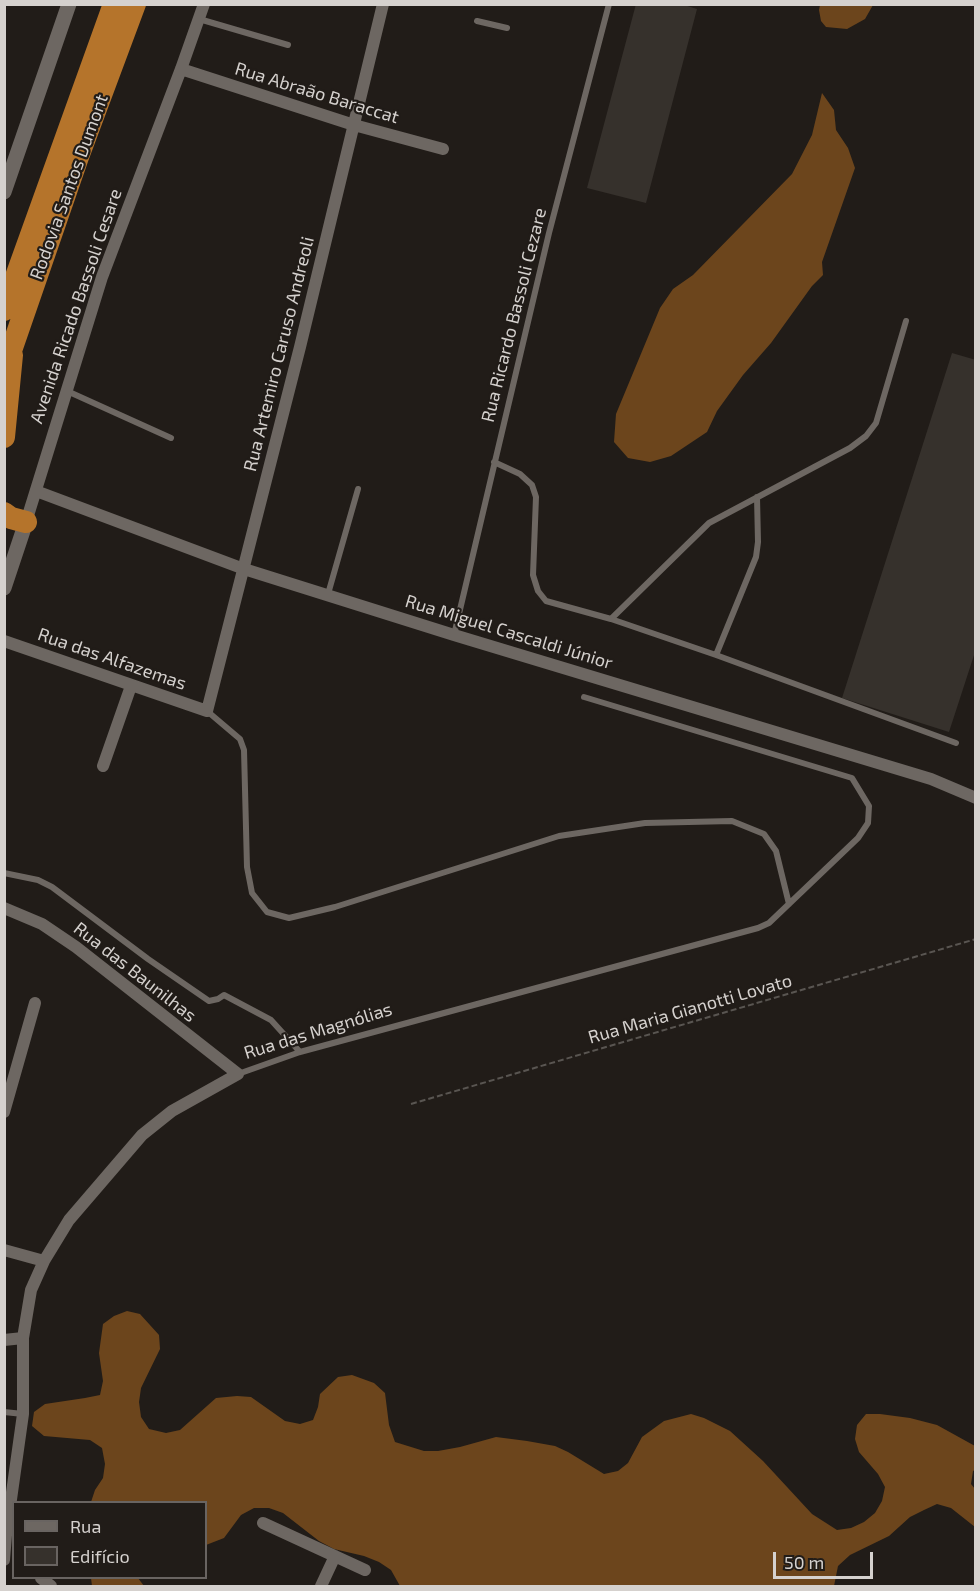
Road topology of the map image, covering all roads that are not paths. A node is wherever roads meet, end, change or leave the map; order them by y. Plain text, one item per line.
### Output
1 (69, 4) edge
2 (114, 4) edge
3 (135, 4) edge
4 (204, 4) edge
5 (383, 4) edge
6 (609, 4) edge
7 (199, 19) junction
8 (477, 21) dead end
9 (507, 28) dead end
10 (288, 45) dead end
11 (181, 69) junction
12 (354, 125) junction
13 (443, 149) dead end
14 (4, 192) edge
15 (4, 310) edge
16 (906, 321) dead end
17 (12, 349) junction
18 (4, 371) edge
19 (67, 391) junction
20 (4, 437) edge
21 (171, 438) dead end
22 (494, 462) junction
23 (358, 489) dead end
24 (36, 492) junction
25 (757, 497) junction
26 (4, 513) edge
27 (26, 522) junction
28 (244, 569) junction
29 (4, 588) edge
30 (328, 594) junction
31 (611, 619) junction
32 (454, 635) junction
33 (4, 641) edge
34 (716, 655) junction
35 (131, 686) junction
36 (585, 697) dead end
37 (207, 711) junction
38 (956, 743) dead end
39 (103, 766) dead end
40 (975, 798) edge
41 (4, 873) edge
42 (789, 904) junction
43 (4, 908) edge
44 (34, 1003) dead end
45 (300, 1052) junction
46 (238, 1074) junction
47 (4, 1112) edge
48 (4, 1250) edge
49 (44, 1261) junction
50 (23, 1338) junction
51 (4, 1340) edge
52 (4, 1412) edge
53 (23, 1414) junction
54 (12, 1501) edge
55 (12, 1505) edge
56 (263, 1523) dead end
57 (8, 1538) edge
58 (335, 1556) junction
59 (4, 1560) edge
60 (365, 1570) dead end
61 (321, 1587) edge

1 - 14 street
2 - 15 highway, Rodovia Santos Dumont
3 - 17 highway, Rodovia Santos Dumont
4 - 7 street, Avenida Ricado Bassoli Cesare
5 - 12 street, Rua Artemiro Caruso Andreoli
6 - 22 lane, Rua Ricardo Bassoli Cezare
7 - 10 lane
7 - 11 street, Avenida Ricado Bassoli Cesare
8 - 9 lane
11 - 12 street, Rua Abraão Baraccat
11 - 19 street, Avenida Ricado Bassoli Cesare
12 - 13 street, Rua Abraão Baraccat
12 - 28 street, Rua Artemiro Caruso Andreoli
16 - 25 lane
17 - 18 highway, Rodovia Santos Dumont
17 - 20 highway
19 - 21 lane
19 - 24 street, Avenida Ricado Bassoli Cesare
22 - 31 lane
22 - 32 lane, Rua Ricardo Bassoli Cezare
23 - 30 lane
24 - 27 street, Avenida Ricado Bassoli Cesare
24 - 28 street, Rua Miguel Cascaldi Júnior
25 - 31 lane
25 - 34 lane
26 - 27 highway
27 - 29 street, Avenida Ricado Bassoli Cesare
28 - 30 street, Rua Miguel Cascaldi Júnior
28 - 37 street, Rua Artemiro Caruso Andreoli
30 - 32 street, Rua Miguel Cascaldi Júnior
31 - 34 lane
32 - 40 street, Rua Miguel Cascaldi Júnior
33 - 35 street, Rua das Alfazemas
34 - 38 lane
35 - 37 street, Rua das Alfazemas
35 - 39 street
36 - 42 lane
37 - 42 lane
41 - 45 lane
42 - 45 lane, Rua das Magnólias
43 - 46 street, Rua das Baunilhas
44 - 47 street
45 - 46 lane, Rua das Magnólias
46 - 49 street, Rua das Magnólias
48 - 49 street
49 - 50 street, Rua das Magnólias
50 - 51 street
50 - 53 street, Rua das Magnólias
52 - 53 lane
53 - 54 street, Rua das Magnólias
55 - 57 street, Rua das Magnólias
56 - 58 street
57 - 59 street, Rua das Magnólias
58 - 60 street
58 - 61 street

